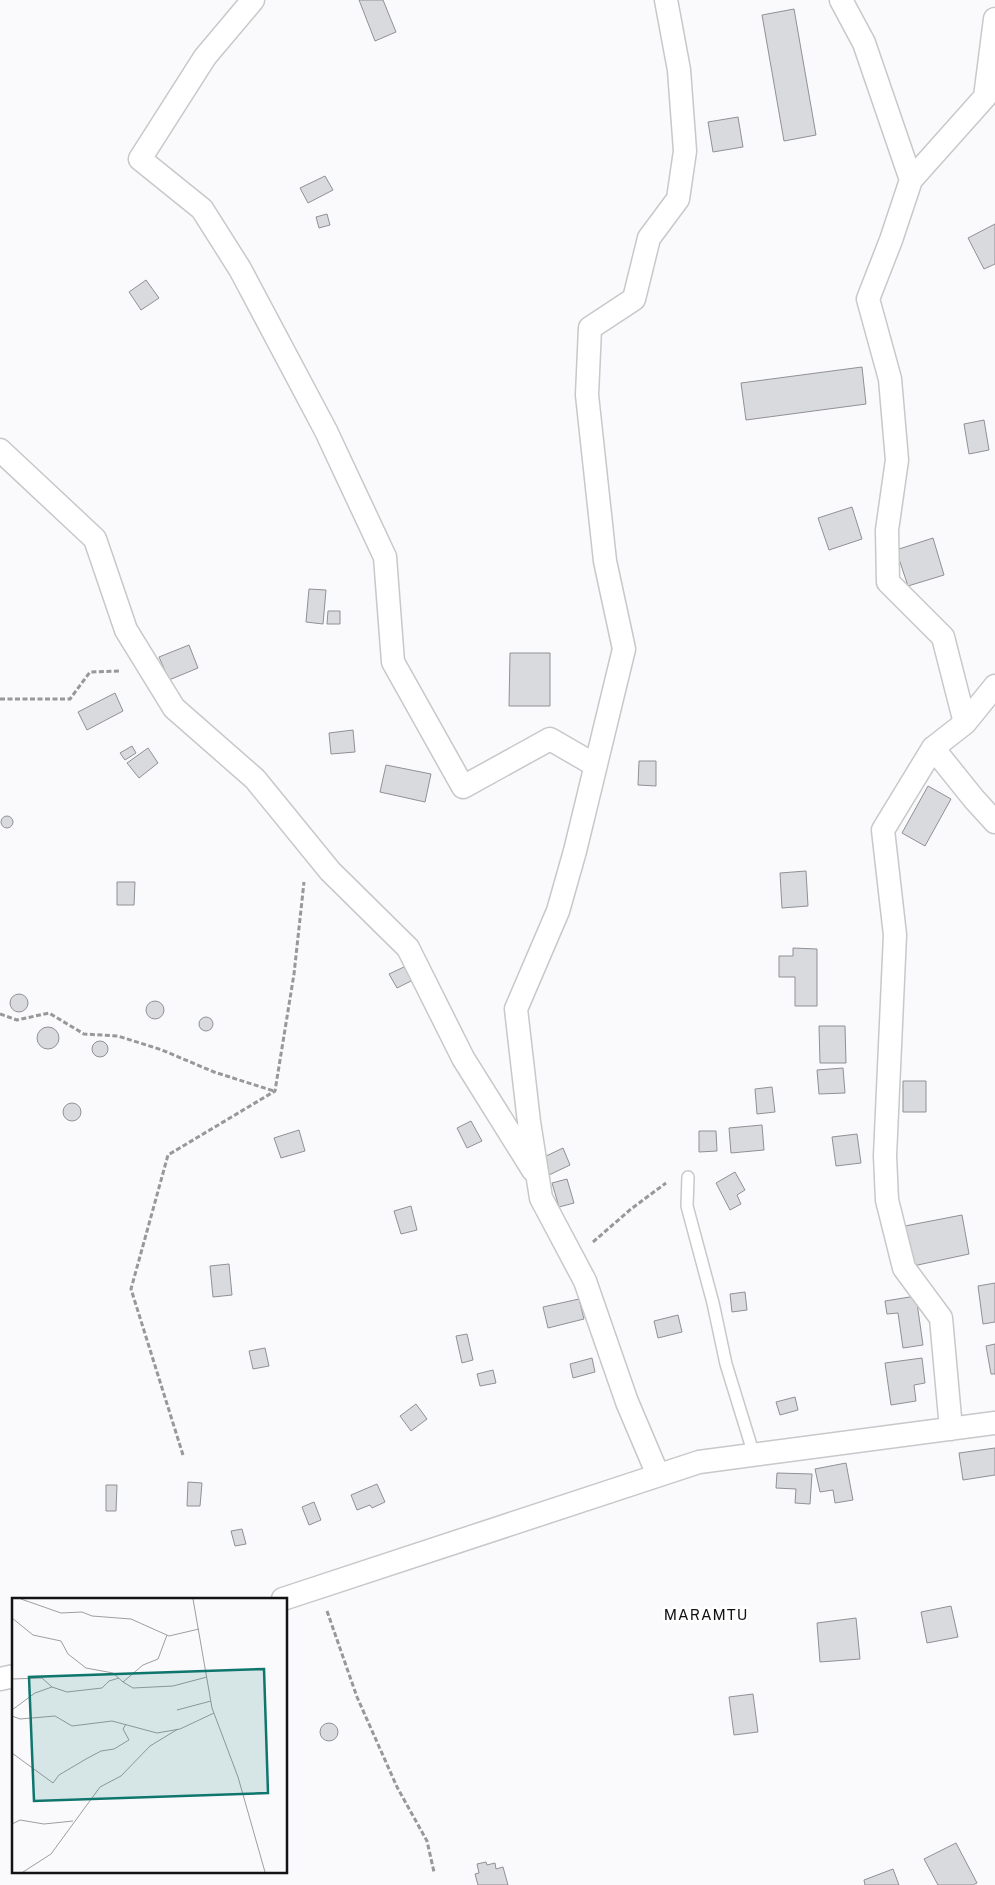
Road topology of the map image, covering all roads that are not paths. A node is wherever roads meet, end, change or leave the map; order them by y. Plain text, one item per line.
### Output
1 (253, 0) edge
2 (666, 0) edge
3 (841, 0) edge
4 (995, 19) edge
5 (911, 180) junction
6 (0, 450) edge
7 (995, 686) edge
8 (965, 723) junction
9 (933, 748) junction
10 (595, 766) junction
11 (995, 822) edge
12 (688, 1177) road end
13 (538, 1178) junction
14 (995, 1423) edge
15 (951, 1429) junction
16 (754, 1455) junction
17 (658, 1475) junction
18 (286, 1598) edge

1 - 10 street
2 - 10 street
3 - 5 street
4 - 5 street
5 - 8 street
6 - 13 street
7 - 8 street
8 - 9 street
9 - 11 street
9 - 15 street
10 - 13 street
12 - 16 lane
13 - 17 street
14 - 15 street
15 - 16 street
16 - 17 street
17 - 18 street

